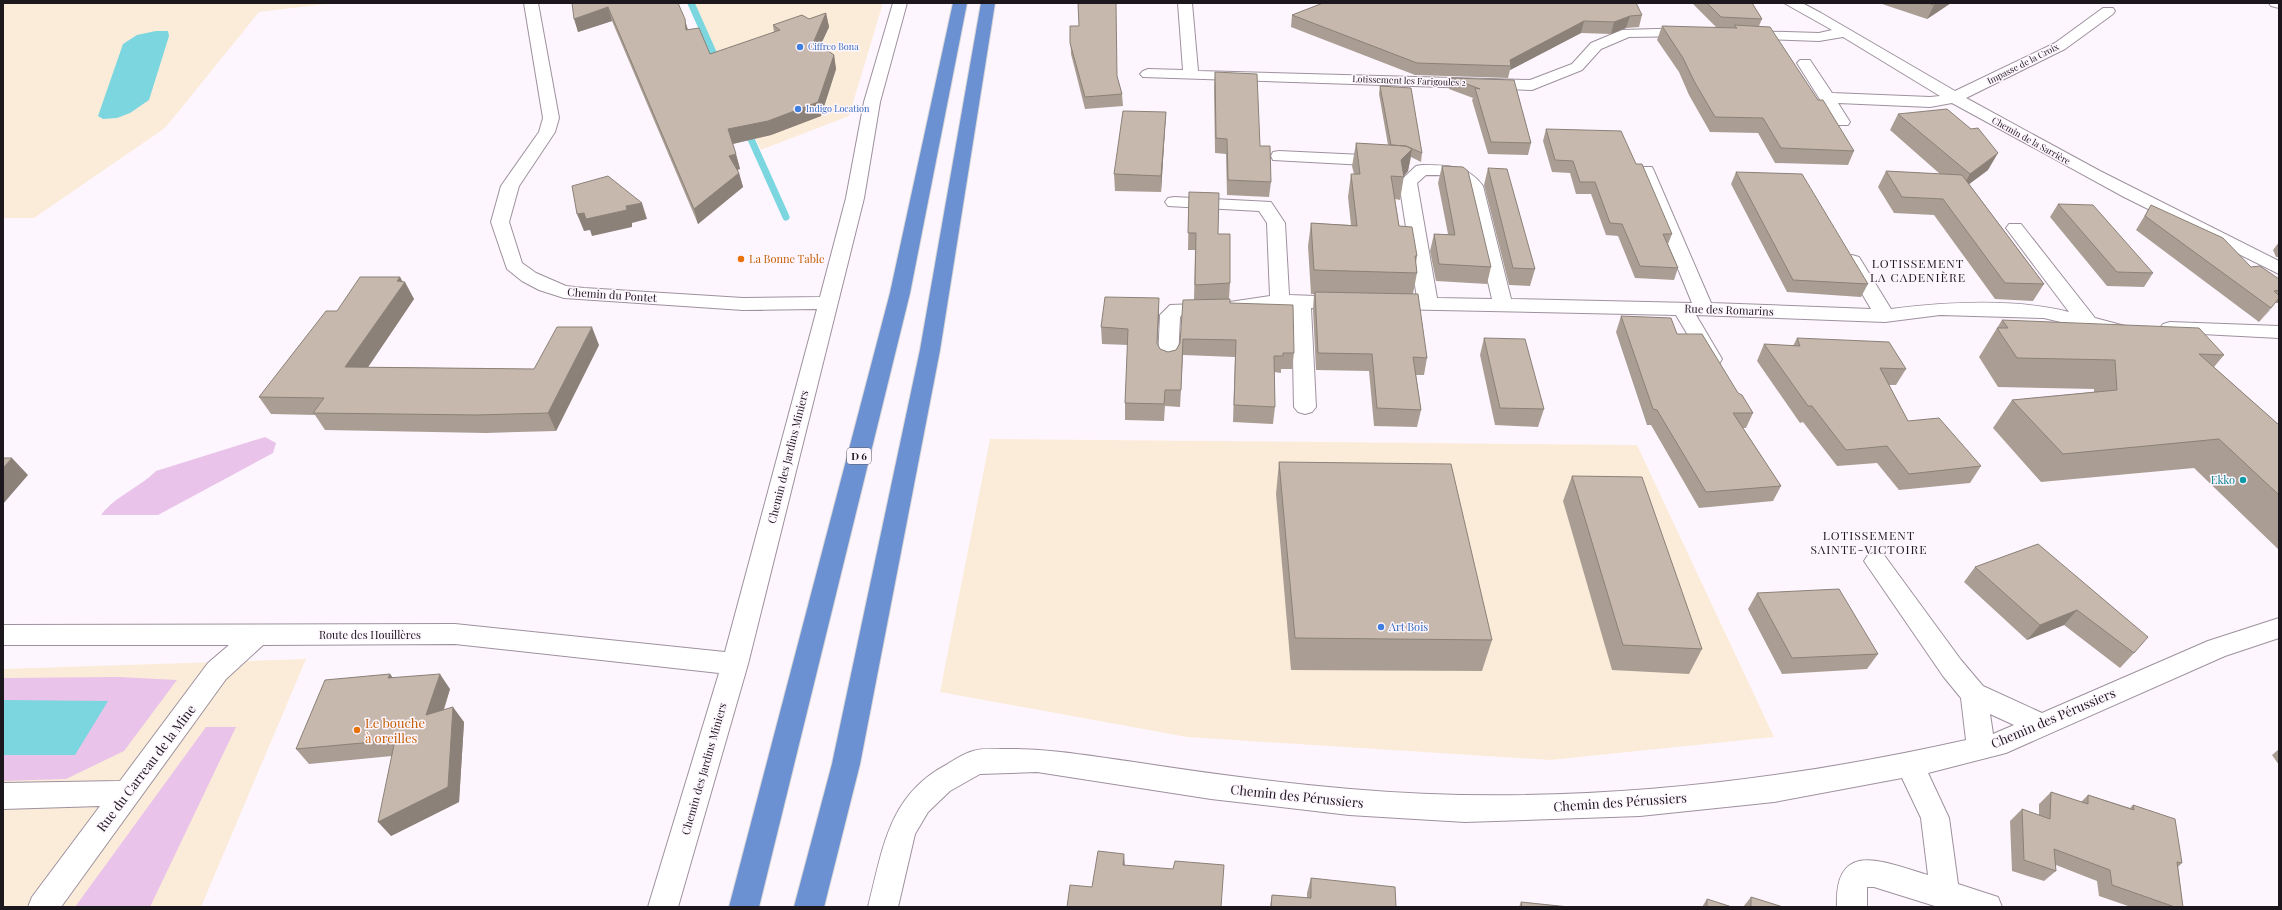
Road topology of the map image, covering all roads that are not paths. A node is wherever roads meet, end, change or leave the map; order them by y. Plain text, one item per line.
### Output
1 (531, 3) edge
2 (900, 3) edge
3 (960, 3) edge
4 (988, 3) edge
5 (1791, 3) edge
6 (2276, 3) edge
7 (1185, 4) edge
8 (2279, 4) edge
9 (2108, 11) dead end
10 (1846, 32) junction
11 (1703, 33) edge
12 (1734, 34) edge
13 (1805, 63) dead end
14 (1148, 74) dead end
15 (1191, 75) junction
16 (1827, 98) junction
17 (1954, 98) junction
18 (1842, 122) dead end
19 (1279, 156) dead end
20 (1422, 170) junction
21 (1646, 171) edge
22 (1174, 202) dead end
23 (2015, 228) dead end
24 (1842, 244) edge
25 (2279, 268) edge
26 (1280, 301) junction
27 (1301, 302) junction
28 (828, 303) junction
29 (1428, 304) junction
30 (1503, 305) junction
31 (1683, 309) junction
32 (1704, 309) junction
33 (1885, 316) junction
34 (2088, 323) junction
35 (2153, 328) edge
36 (2133, 331) edge
37 (2279, 332) edge
38 (1168, 360) edge
39 (1723, 377) edge
40 (1305, 407) dead end
41 (1876, 561) dead end
42 (2279, 628) edge
43 (3, 635) edge
44 (256, 636) junction
45 (735, 664) junction
46 (1974, 694) junction
47 (2039, 724) junction
48 (1981, 748) junction
49 (1909, 766) junction
50 (127, 793) junction
51 (3, 796) edge
52 (1945, 895) junction
53 (43, 907) edge
54 (663, 907) edge
55 (744, 907) edge
56 (809, 907) edge
57 (883, 907) edge
58 (1852, 907) edge
59 (1987, 907) edge

1 - 28 street, Chemin du Pontet
2 - 28 street, Chemin des Jardins Miniers
3 - 55 highway, D 6
4 - 56 highway
5 - 10 street, Chemin de la Sarrière
6 - 8 street
7 - 15 street
9 - 17 street, Impasse de la Croix
10 - 12 street
10 - 17 street, Chemin de la Sarrière
11 - 15 street, Lotissement les Farigoules 2
13 - 16 street
14 - 15 street, Lotissement les Farigoules 2
16 - 17 street, Impasse de la Croix
16 - 18 street
17 - 25 street, Chemin de la Sarrière
19 - 20 street
20 - 29 street
20 - 30 street
21 - 32 street
22 - 26 street
23 - 34 street
24 - 33 street
26 - 27 street, Rue des Romarins
26 - 38 street, Rue des Romarins
27 - 29 street, Rue des Romarins
27 - 40 street
28 - 45 street, Chemin des Jardins Miniers
29 - 30 street, Rue des Romarins
30 - 31 street, Rue des Romarins
31 - 32 street, Rue des Romarins
31 - 39 street
32 - 33 street, Rue des Romarins
33 - 34 street, Rue des Romarins
34 - 36 street, Rue des Romarins
35 - 37 street
41 - 46 street
42 - 47 street, Chemin des Pérussiers
43 - 44 street, Route des Houillères
44 - 45 street, Route des Houillères
44 - 50 street, Rue du Carreau de la Mine
45 - 54 street, Chemin des Jardins Miniers
46 - 47 street
46 - 48 street
47 - 48 street, Chemin des Pérussiers
48 - 49 street, Chemin des Pérussiers
49 - 52 street
49 - 57 street, Chemin des Pérussiers
50 - 51 street
50 - 53 street, Rue du Carreau de la Mine
52 - 58 street
52 - 59 street

